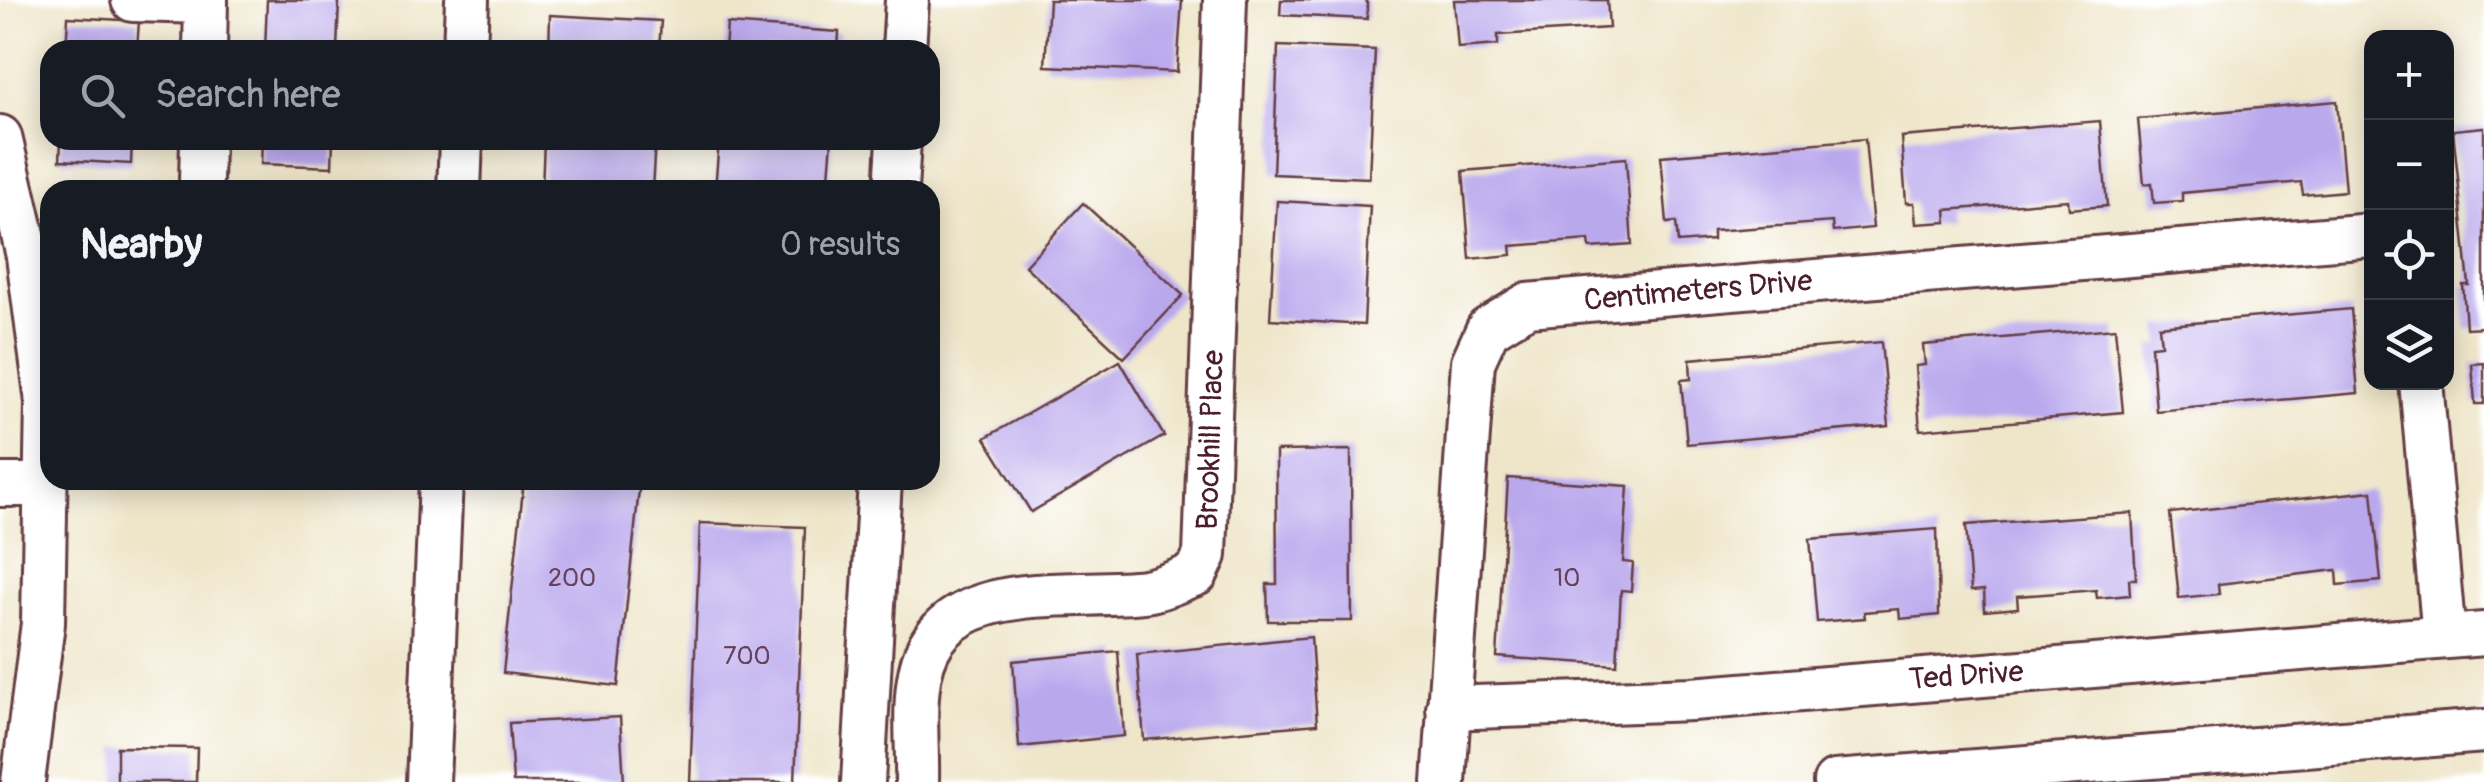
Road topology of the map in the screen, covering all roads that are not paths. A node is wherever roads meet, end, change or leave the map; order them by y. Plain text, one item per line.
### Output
1 (133, 0) edge
2 (467, 0) edge
3 (907, 0) edge
4 (1225, 0) edge
5 (206, 1) edge
6 (204, 40) edge
7 (465, 40) edge
8 (905, 40) edge
9 (0, 137) edge
10 (461, 150) edge
11 (898, 150) edge
12 (459, 180) edge
13 (897, 180) edge
14 (2364, 236) edge
15 (40, 332) edge
16 (2423, 390) edge
17 (0, 485) edge
18 (40, 485) edge
19 (46, 490) edge
20 (441, 490) edge
21 (879, 490) edge
22 (2464, 636) edge
23 (1448, 708) junction
24 (2484, 731) edge
25 (22, 782) edge
26 (428, 782) edge
27 (863, 782) edge
28 (917, 782) edge
29 (1444, 782) edge
30 (1836, 782) edge

1 - 5 street
2 - 7 street
3 - 8 street
4 - 28 street, Brookhill Place
5 - 6 street
9 - 15 street
10 - 12 street
11 - 13 street
14 - 23 street, Centimeters Drive
16 - 22 street
17 - 18 street
19 - 25 street
20 - 26 street
21 - 27 street
22 - 23 street, Ted Drive
23 - 29 street, Centimeters Drive
24 - 30 street

